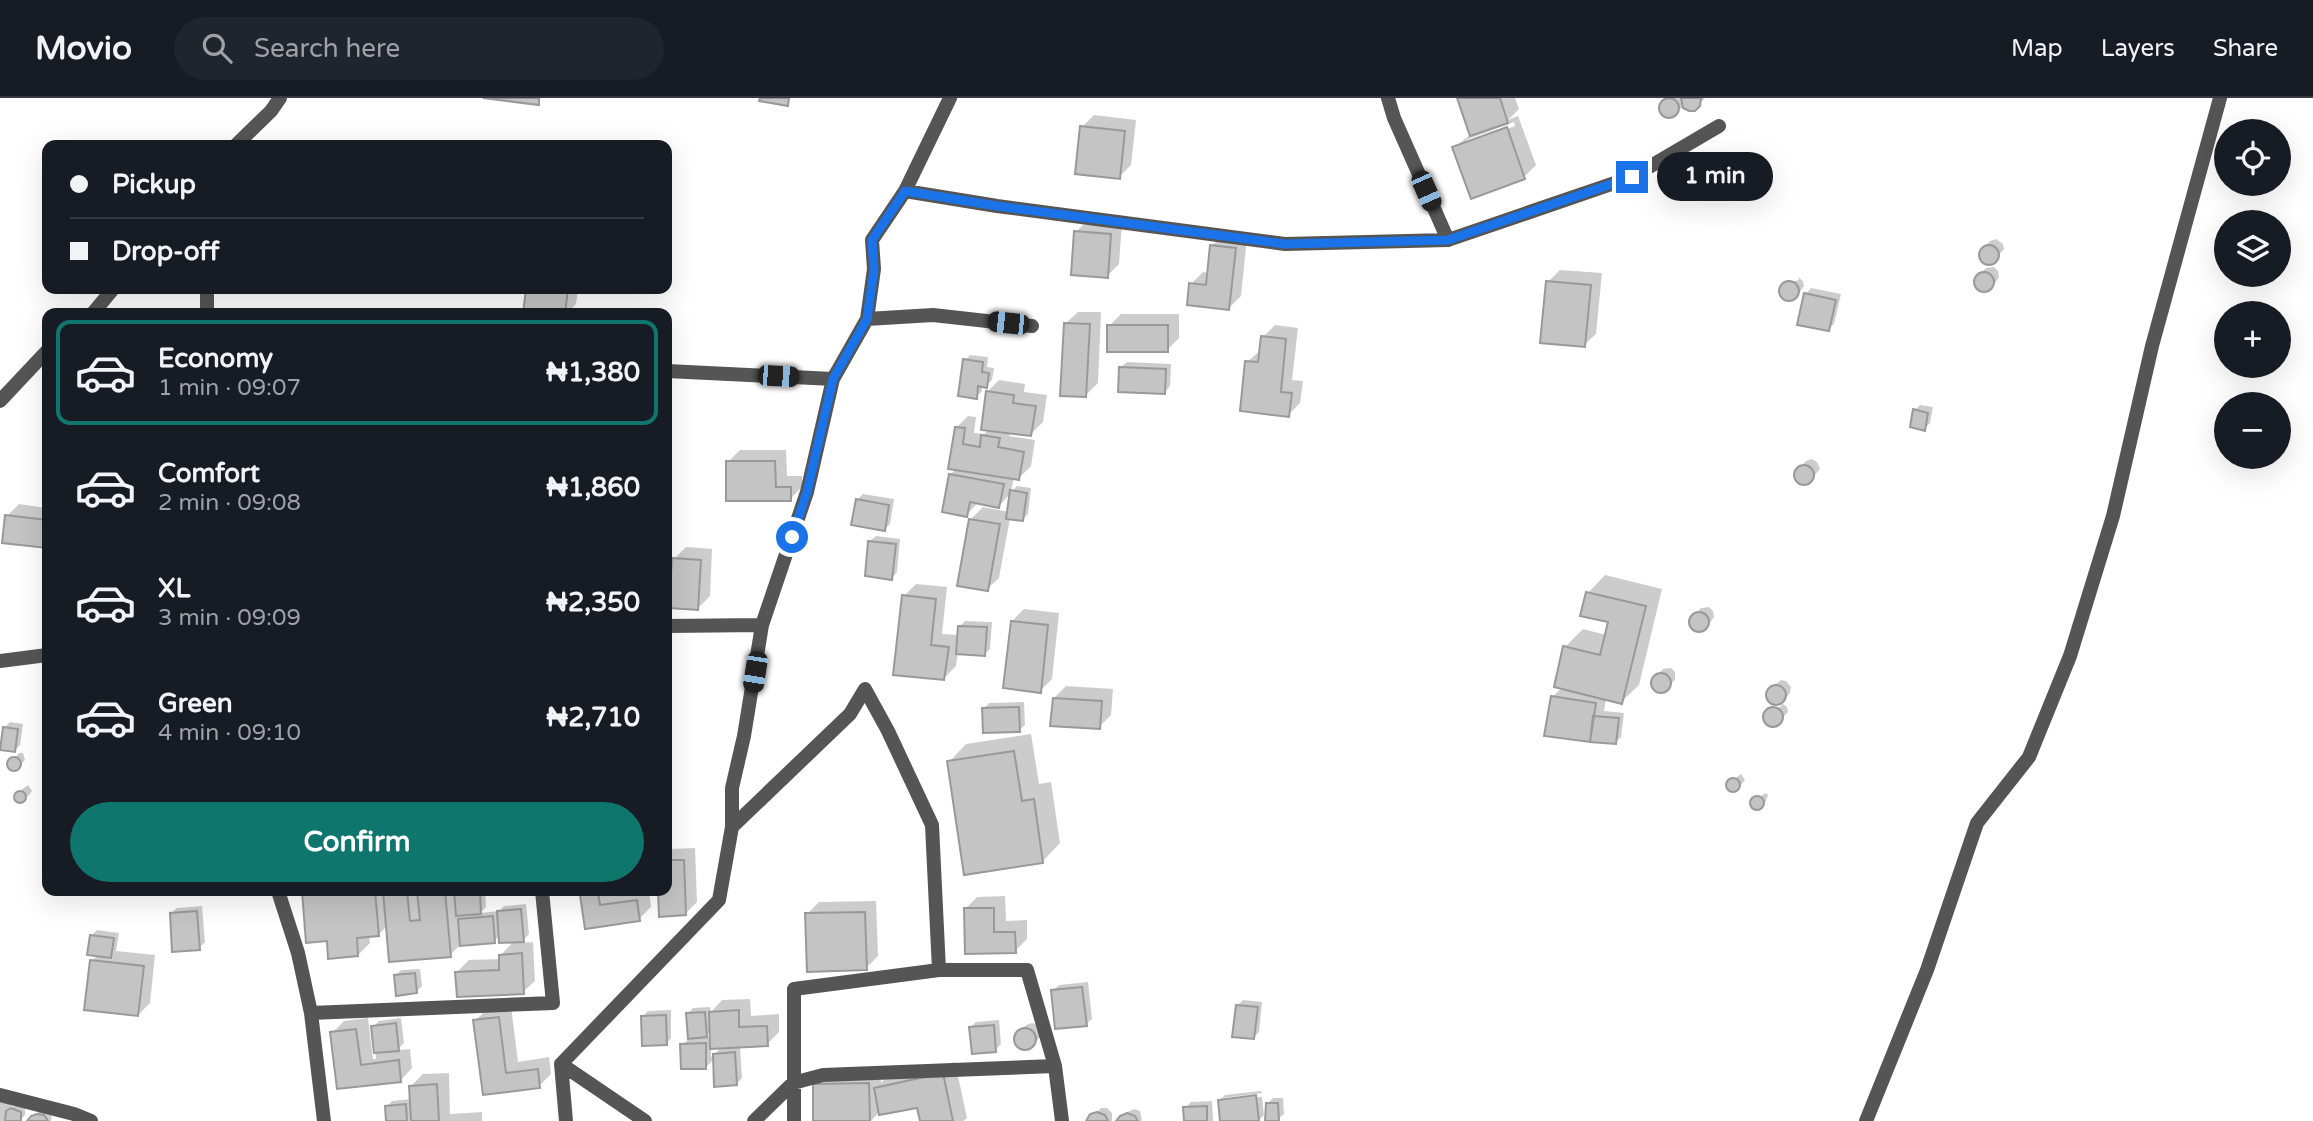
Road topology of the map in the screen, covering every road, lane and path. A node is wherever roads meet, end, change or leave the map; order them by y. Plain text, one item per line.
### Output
1 (280, 98) edge
2 (950, 98) edge
3 (1388, 98) edge
4 (2220, 98) edge
5 (270, 104) edge
6 (1719, 127) dead end
7 (240, 140) edge
8 (905, 191) junction
9 (1448, 240) junction
10 (109, 294) edge
11 (97, 308) edge
12 (867, 319) junction
13 (1032, 326) dead end
14 (42, 356) edge
15 (672, 371) edge
16 (833, 379) junction
17 (0, 401) edge
18 (762, 625) junction
19 (672, 626) edge
20 (42, 656) edge
21 (0, 661) edge
22 (732, 827) junction
23 (280, 896) edge
24 (542, 896) edge
25 (939, 970) junction
26 (311, 1013) junction
27 (561, 1064) junction
28 (1055, 1066) junction
29 (793, 1083) junction
30 (0, 1095) edge
31 (91, 1121) edge
32 (324, 1121) edge
33 (566, 1121) edge
34 (645, 1121) edge
35 (754, 1121) edge
36 (793, 1121) edge
37 (1062, 1121) edge
38 (1866, 1121) edge

1 - 5 street
2 - 8 street
3 - 9 street
4 - 38 street
5 - 7 street
6 - 9 street
8 - 9 street
8 - 12 street
10 - 11 street
12 - 13 street
12 - 16 street
14 - 17 street
15 - 16 street
16 - 18 street
18 - 19 street
18 - 22 street
20 - 21 street
22 - 25 street
22 - 27 street
23 - 26 street
24 - 26 street
25 - 28 street
25 - 29 street
26 - 32 street
27 - 33 street
27 - 34 street
28 - 29 street
28 - 37 street
29 - 35 street
29 - 36 street
30 - 31 street

